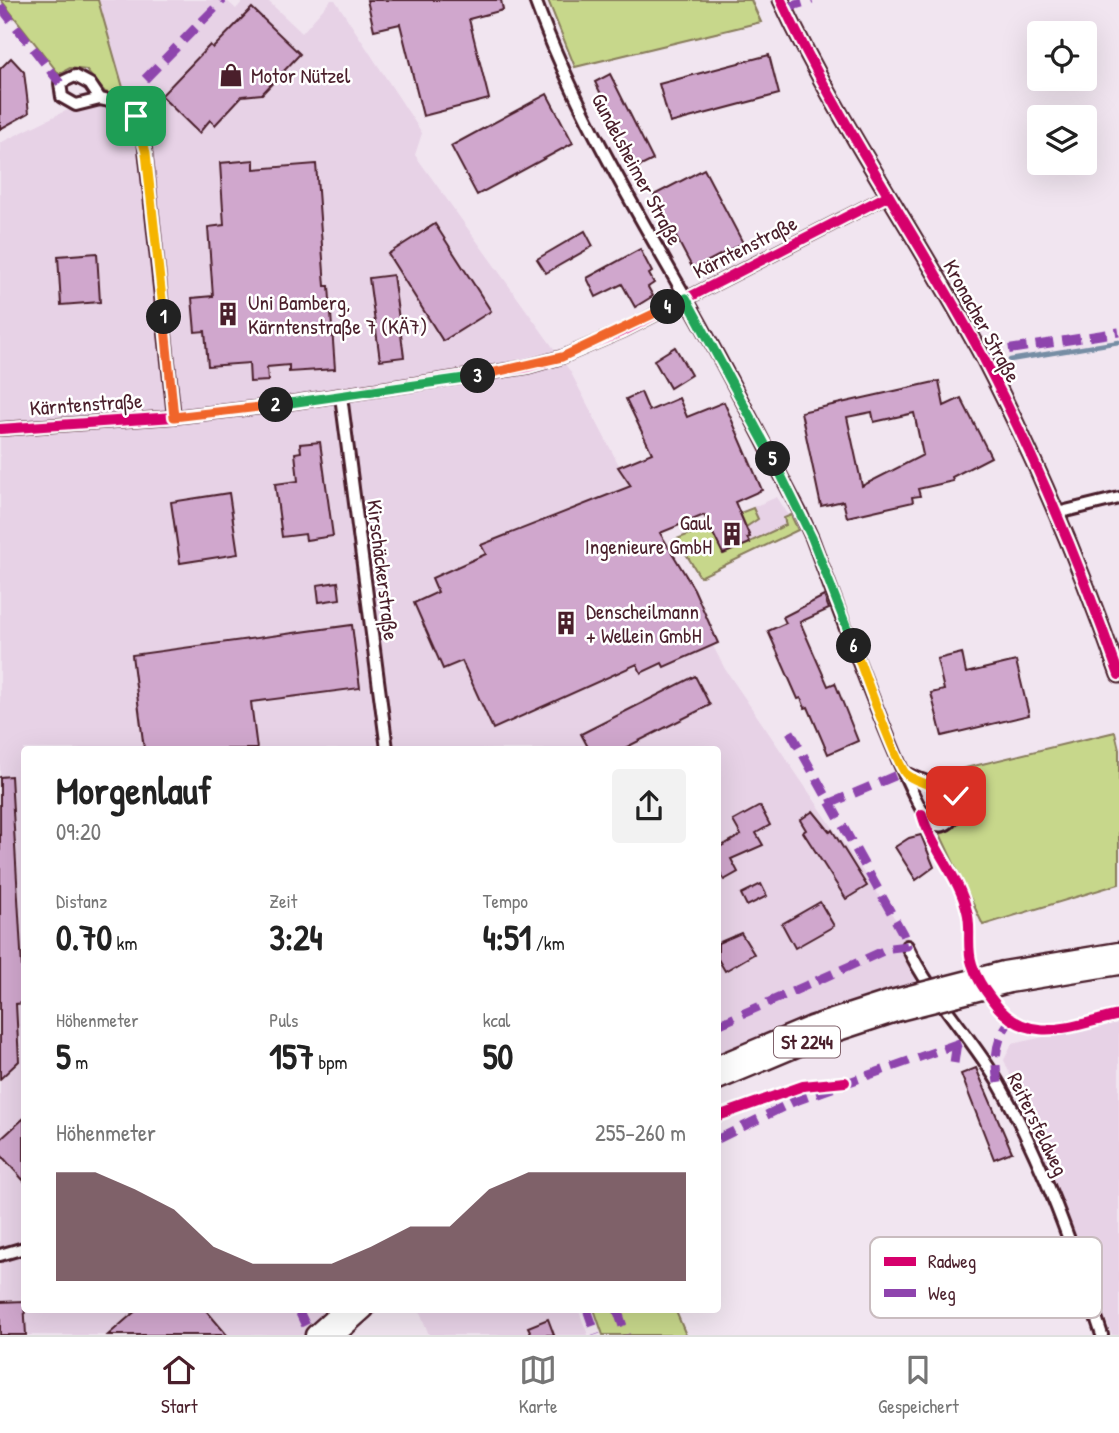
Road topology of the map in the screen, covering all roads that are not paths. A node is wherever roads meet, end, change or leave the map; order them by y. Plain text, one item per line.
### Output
1 (535, 0) edge
2 (781, 0) edge
3 (100, 99) dead end
4 (887, 196) junction
5 (686, 298) junction
6 (341, 396) junction
7 (174, 417) junction
8 (0, 429) edge
9 (1119, 498) edge
10 (1057, 513) junction
11 (1119, 675) edge
12 (387, 746) edge
13 (904, 772) junction
14 (907, 947) dead end
15 (1119, 952) edge
16 (1119, 965) edge
17 (1006, 977) junction
18 (895, 1006) junction
19 (721, 1064) edge
20 (721, 1079) edge
21 (1067, 1237) edge
22 (21, 1249) edge
23 (0, 1255) edge
24 (339, 1313) edge
25 (360, 1313) edge
26 (1096, 1318) edge
27 (314, 1335) edge
28 (335, 1335) edge
29 (1102, 1335) edge

1 - 5 street, Gundelsheimer Straße
2 - 4 street, Kronacher Straße
3 - 7 street
4 - 5 street, Kärntenstraße
4 - 10 street, Kronacher Straße
5 - 6 street, Kärntenstraße
5 - 13 street, Gundelsheimer Straße
6 - 7 street, Kärntenstraße
6 - 12 street, Kirschäckerstraße
7 - 8 street, Kärntenstraße
9 - 10 street
10 - 11 street, Kronacher Straße
13 - 13 street, Gundelsheimer Straße
14 - 21 street, Reitersfeldweg
15 - 17 main road, St 2244
16 - 17 main road, St 2244
17 - 18 main road, St 2244, bridge
18 - 19 main road, St 2244
18 - 20 main road, St 2244
22 - 23 street
24 - 27 main road
25 - 28 main road
26 - 29 street, Reitersfeldweg

